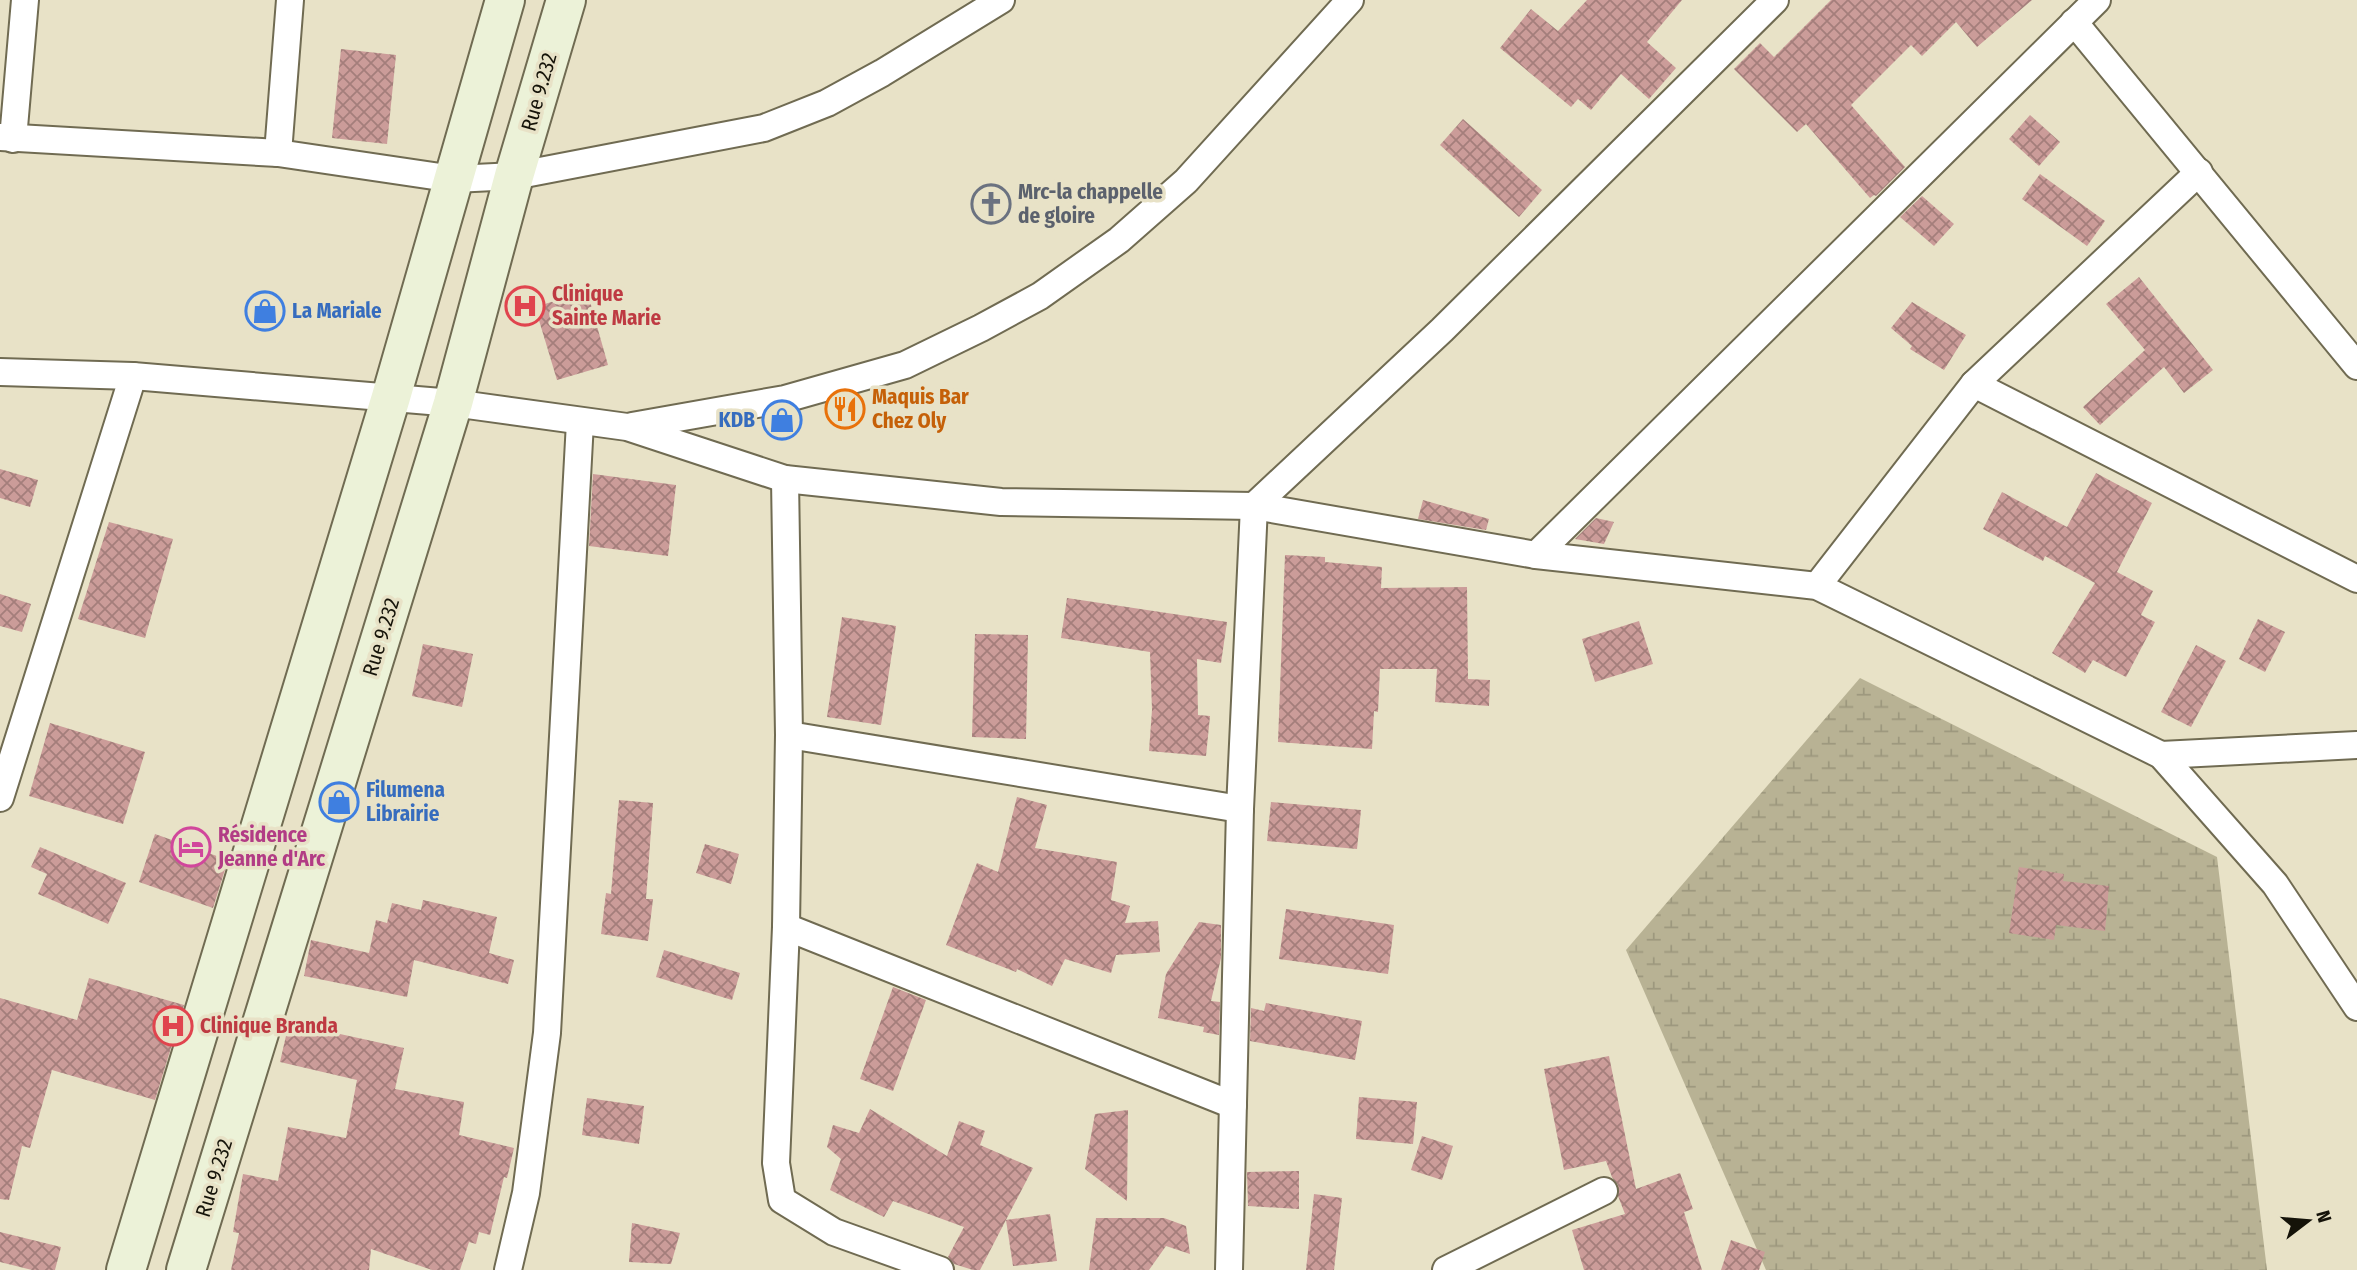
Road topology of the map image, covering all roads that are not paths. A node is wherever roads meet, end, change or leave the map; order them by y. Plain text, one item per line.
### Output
1 (25, 0) edge
2 (290, 0) edge
3 (505, 0) edge
4 (566, 0) edge
5 (1001, 0) edge
6 (1350, 0) edge
7 (1775, 0) edge
8 (2097, 0) edge
9 (2074, 22) junction
10 (7, 138) edge
11 (278, 153) junction
12 (2199, 172) junction
13 (514, 176) junction
14 (454, 179) junction
15 (2357, 366) edge
16 (0, 372) edge
17 (133, 376) junction
18 (1974, 384) junction
19 (391, 397) junction
20 (453, 403) junction
21 (580, 422) junction
22 (627, 427) junction
23 (785, 479) junction
24 (1254, 506) junction
25 (1536, 555) junction
26 (2357, 579) edge
27 (1817, 586) junction
28 (789, 735) junction
29 (2357, 745) edge
30 (2161, 755) junction
31 (0, 798) edge
32 (1240, 808) junction
33 (786, 927) junction
34 (2357, 1007) edge
35 (1233, 1105) junction
36 (1604, 1191) dead end
37 (126, 1270) edge
38 (186, 1270) edge
39 (508, 1270) edge
40 (940, 1270) edge
41 (1229, 1270) edge
42 (1446, 1270) edge

1 - 10 street
2 - 11 street
3 - 14 street
4 - 13 street, Rue 9.232
5 - 13 street
6 - 22 street
7 - 24 street
8 - 9 street
9 - 12 street
9 - 25 street
10 - 11 street
11 - 14 street
12 - 15 street
12 - 18 street
13 - 14 street
13 - 20 street, Rue 9.232
14 - 19 street
16 - 17 street
17 - 19 street
17 - 31 street
18 - 26 street
18 - 27 street
19 - 20 street
19 - 37 street
20 - 21 street
20 - 38 street, Rue 9.232
21 - 22 street
21 - 39 street
22 - 23 street
23 - 24 street
23 - 28 street
24 - 25 street
24 - 32 street
25 - 27 street
27 - 30 street
28 - 32 street
28 - 33 street
29 - 30 street
30 - 34 street
32 - 35 street
33 - 35 street
33 - 40 street
35 - 41 street
36 - 42 street

